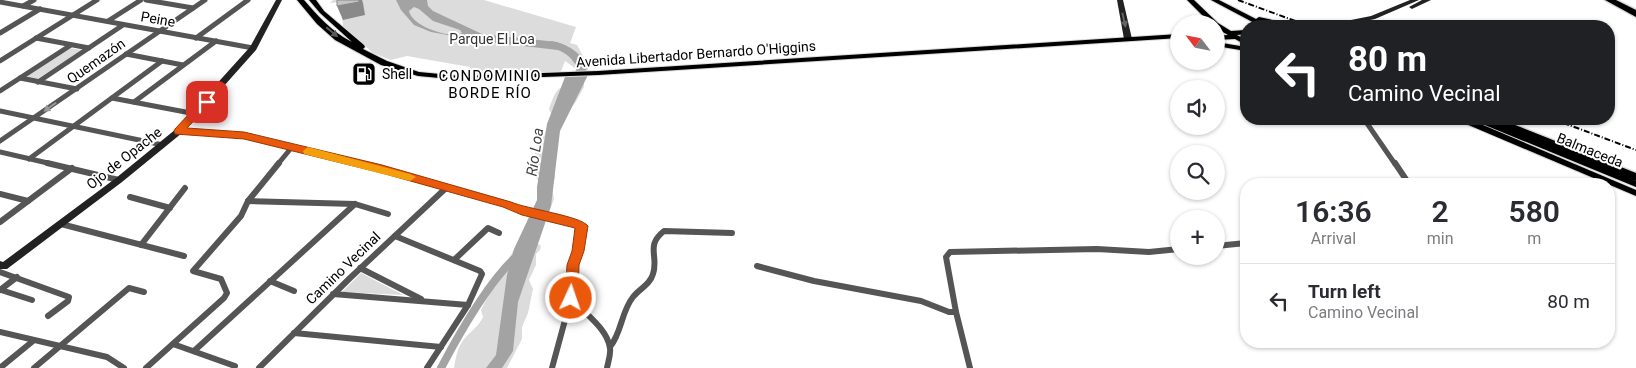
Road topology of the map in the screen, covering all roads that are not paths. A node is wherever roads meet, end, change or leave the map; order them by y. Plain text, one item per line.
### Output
1 (34, 0) edge
2 (97, 0) edge
3 (141, 0) edge
4 (146, 0) edge
5 (205, 0) edge
6 (248, 0) edge
7 (279, 0) edge
8 (300, 0) edge
9 (312, 0) edge
10 (1120, 0) edge
11 (1190, 0) edge
12 (1214, 0) edge
13 (1416, 0) edge
14 (1428, 0) edge
15 (1609, 0) edge
16 (1618, 0) edge
17 (1626, 0) edge
18 (160, 1) edge
19 (0, 2) edge
20 (23, 6) junction
21 (1636, 6) edge
22 (1226, 7) junction
23 (193, 8) junction
24 (40, 9) junction
25 (1203, 12) junction
26 (1636, 13) edge
27 (1241, 14) junction
28 (73, 15) junction
29 (1206, 15) edge
30 (1253, 20) edge
31 (1264, 20) edge
32 (1362, 20) edge
33 (1383, 20) edge
34 (108, 21) junction
35 (123, 25) junction
36 (160, 31) junction
37 (1225, 31) edge
38 (1, 32) edge
39 (1240, 33) edge
40 (1225, 34) edge
41 (1231, 35) junction
42 (1225, 36) edge
43 (1240, 36) edge
44 (1170, 37) edge
45 (36, 38) junction
46 (196, 38) junction
47 (1128, 39) junction
48 (1240, 40) edge
49 (216, 41) junction
50 (1170, 42) edge
51 (71, 45) junction
52 (1026, 45) junction
53 (1225, 45) edge
54 (1240, 47) edge
55 (89, 48) junction
56 (253, 48) junction
57 (126, 54) junction
58 (371, 56) junction
59 (0, 60) edge
60 (162, 61) junction
61 (183, 65) junction
62 (20, 78) junction
63 (38, 82) junction
64 (77, 89) junction
65 (0, 91) edge
66 (112, 98) junction
67 (134, 102) junction
68 (0, 111) edge
69 (196, 114) junction
70 (34, 118) junction
71 (1368, 125) edge
72 (1476, 125) edge
73 (1493, 125) edge
74 (1506, 125) edge
75 (74, 126) junction
76 (179, 131) junction
77 (0, 141) edge
78 (163, 146) junction
79 (292, 147) junction
80 (0, 152) edge
81 (29, 159) junction
82 (72, 168) junction
83 (1636, 177) edge
84 (1405, 178) edge
85 (1601, 178) edge
86 (119, 180) junction
87 (1615, 184) edge
88 (1636, 184) edge
89 (186, 188) dead end
90 (446, 188) junction
91 (1636, 193) edge
92 (0, 194) edge
93 (130, 197) dead end
94 (28, 201) junction
95 (248, 201) junction
96 (355, 204) junction
97 (170, 208) junction
98 (388, 214) dead end
99 (0, 222) edge
100 (61, 224) junction
101 (499, 233) dead end
102 (732, 233) dead end
103 (395, 236) junction
104 (1240, 244) edge
105 (141, 245) junction
106 (1225, 245) edge
107 (1170, 250) edge
108 (184, 256) dead end
109 (454, 260) junction
110 (757, 266) dead end
111 (1, 268) edge
112 (360, 268) junction
113 (16, 278) junction
114 (270, 281) junction
115 (0, 290) edge
116 (294, 291) dead end
117 (144, 292) dead end
118 (334, 294) junction
119 (571, 298) junction
120 (32, 300) dead end
121 (423, 300) junction
122 (468, 305) junction
123 (956, 312) junction
124 (48, 316) dead end
125 (0, 332) edge
126 (294, 333) junction
127 (33, 341) junction
128 (173, 344) junction
129 (60, 346) junction
130 (441, 347) junction
131 (610, 347) junction
132 (194, 350) junction
133 (235, 366) dead end
134 (0, 368) edge
135 (34, 368) edge
136 (124, 368) edge
137 (146, 368) edge
138 (258, 368) edge
139 (426, 368) edge
140 (552, 368) edge
141 (607, 368) edge
142 (970, 368) edge

1 - 20 street
2 - 28 street
3 - 34 street
4 - 18 street
5 - 23 street, Quemazón
6 - 46 street
7 - 56 main road, Ojo de Opache
8 -> 58 main road, Avenida Libertador Bernardo O'Higgins
9 - 58 main road, Avenida Libertador Bernardo O'Higgins
10 -> 47 main road
11 - 25 main road
12 - 22 main road
13 - 32 main road
14 - 33 main road
15 - 26 highway
16 - 26 highway
17 - 21 highway
18 - 23 street
19 - 20 street, Peine
20 - 24 street, Peine
22 - 25 main road
22 - 27 main road
23 - 36 street, Quemazón
24 - 28 street, Peine
24 - 38 street
25 - 29 main road
27 - 30 main road
27 - 31 main road
28 - 34 street, Peine
28 - 45 street
34 - 35 street, Peine
35 - 36 street, Peine
35 - 55 street
36 - 46 street, Peine
36 - 57 street, Quemazón
37 - 41 main road
39 - 41 main road
40 - 41 main road
41 - 42 main road
41 - 43 main road
41 - 48 main road
44 - 47 main road, Avenida Libertador Bernardo O'Higgins
45 - 51 street
45 - 59 street
46 - 49 street, Peine
47 - 52 main road, Avenida Libertador Bernardo O'Higgins
49 - 56 street, Peine
49 - 61 street
50 - 52 main road, Avenida Libertador Bernardo O'Higgins
51 - 55 street
51 - 62 street
52 - 58 main road, Avenida Libertador Bernardo O'Higgins
53 - 54 main road
55 - 63 street
56 - 69 main road, Ojo de Opache
57 - 60 street
57 - 64 street, Quemazón
60 - 61 street
60 - 66 street
61 - 67 street
62 - 63 street
62 - 65 street
63 - 64 street
64 -> 70 street, Quemazón
66 - 67 street
66 - 75 street
67 - 69 street
68 - 70 street
69 - 76 main road, Ojo de Opache
70 - 75 street
70 - 77 street, Quemazón
71 - 84 street
72 - 85 main road, Balmaceda
73 - 88 main road, Balmaceda
74 - 83 highway
75 - 78 street
75 - 81 street
76 - 78 main road, Ojo de Opache
76 - 79 street
78 - 86 main road, Ojo de Opache
79 - 90 street
79 - 95 street
80 - 81 street
81 - 82 street
82 - 86 street
82 - 94 street
86 - 100 main road, Ojo de Opache
87 - 91 main road, Balmaceda
89 - 97 street
90 - 103 street, Camino Vecinal
90 - 119 street
92 - 94 street
93 - 97 street
94 - 99 street
95 - 96 street
95 - 128 street
96 - 98 street
96 - 114 street
97 - 105 street
100 - 105 street
100 - 111 main road, Ojo de Opache
101 - 109 street
102 - 131 street
103 - 109 street
103 - 112 street, Camino Vecinal
104 - 106 street
105 - 108 street
107 - 123 street
109 - 122 street
110 - 123 street
111 - 113 street
112 - 118 street, Camino Vecinal
112 - 121 street
113 - 115 street
113 - 124 street
114 - 116 street
114 - 132 street
115 - 120 street
117 - 129 street
118 - 121 street
118 - 126 street, Camino Vecinal
119 - 131 street
119 - 140 street
121 - 122 street
122 - 130 street
123 - 142 street
125 - 127 street
126 - 130 street
126 - 138 street, Camino Vecinal
127 - 129 street
127 - 134 street
128 - 132 street
128 - 137 street
129 - 135 street
129 - 136 street
130 - 139 street
131 - 141 street
132 - 133 street

